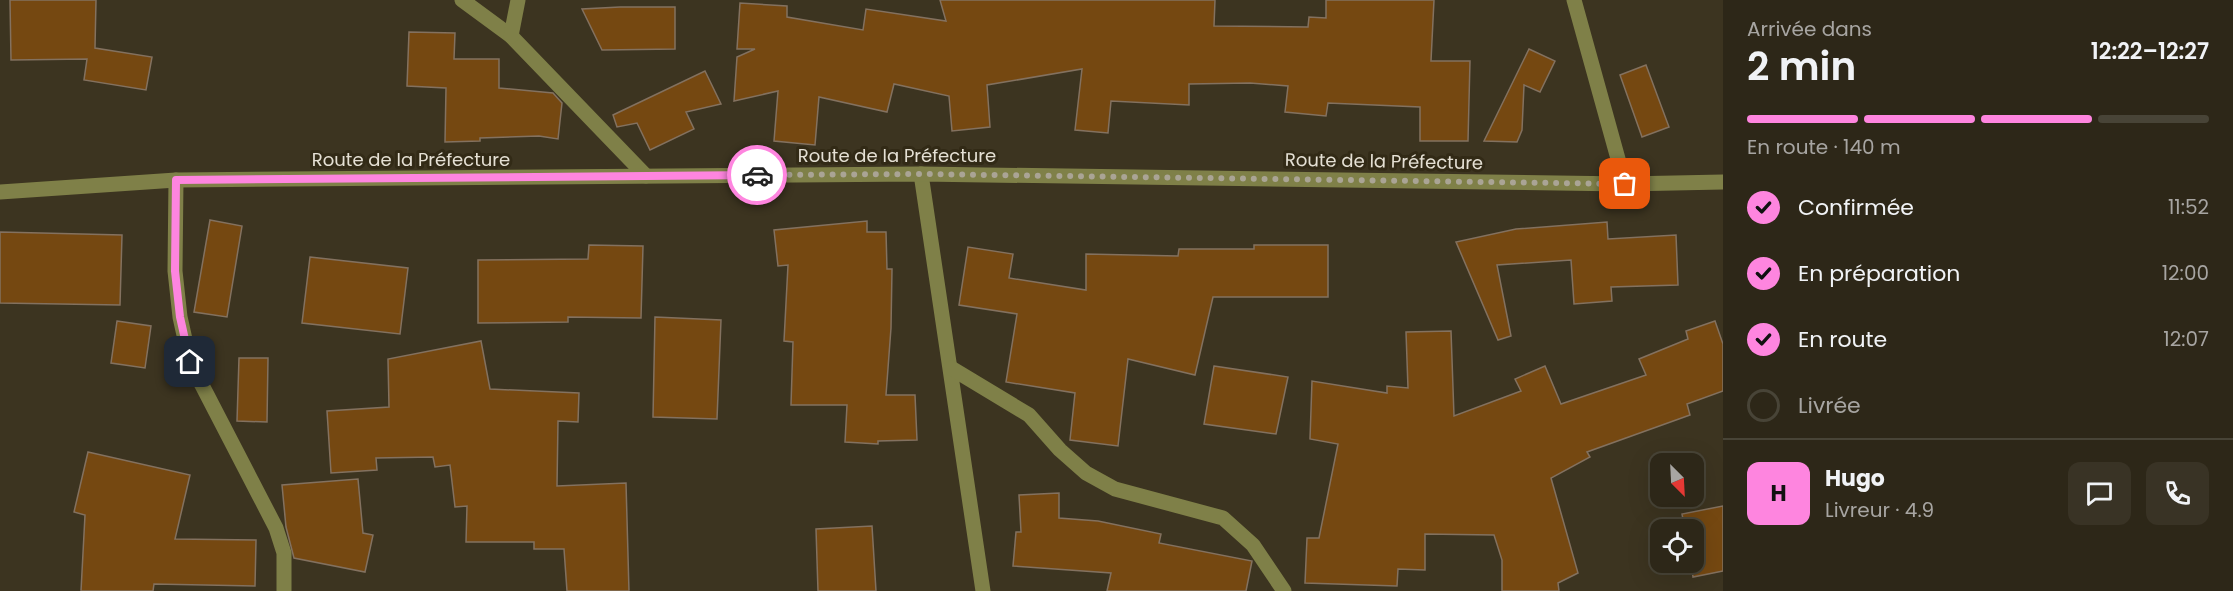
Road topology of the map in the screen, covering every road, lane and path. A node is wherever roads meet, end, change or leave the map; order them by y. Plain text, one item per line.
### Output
1 (462, 0) edge
2 (518, 0) edge
3 (1574, 0) edge
4 (511, 36) junction
5 (921, 174) junction
6 (646, 176) junction
7 (176, 180) junction
8 (1723, 182) edge
9 (1625, 184) junction
10 (0, 192) edge
11 (951, 368) junction
12 (284, 591) edge
13 (982, 591) edge
14 (1284, 591) edge

1 - 4 street
2 - 4 street
3 - 9 street
4 - 6 street
5 - 6 street, Route de la Préfecture
5 - 9 street, Route de la Préfecture
5 - 11 street
6 - 7 street, Route de la Préfecture
7 - 10 street, Route de la Préfecture
7 - 12 street
8 - 9 street, Route de la Préfecture
11 - 13 street
11 - 14 street

